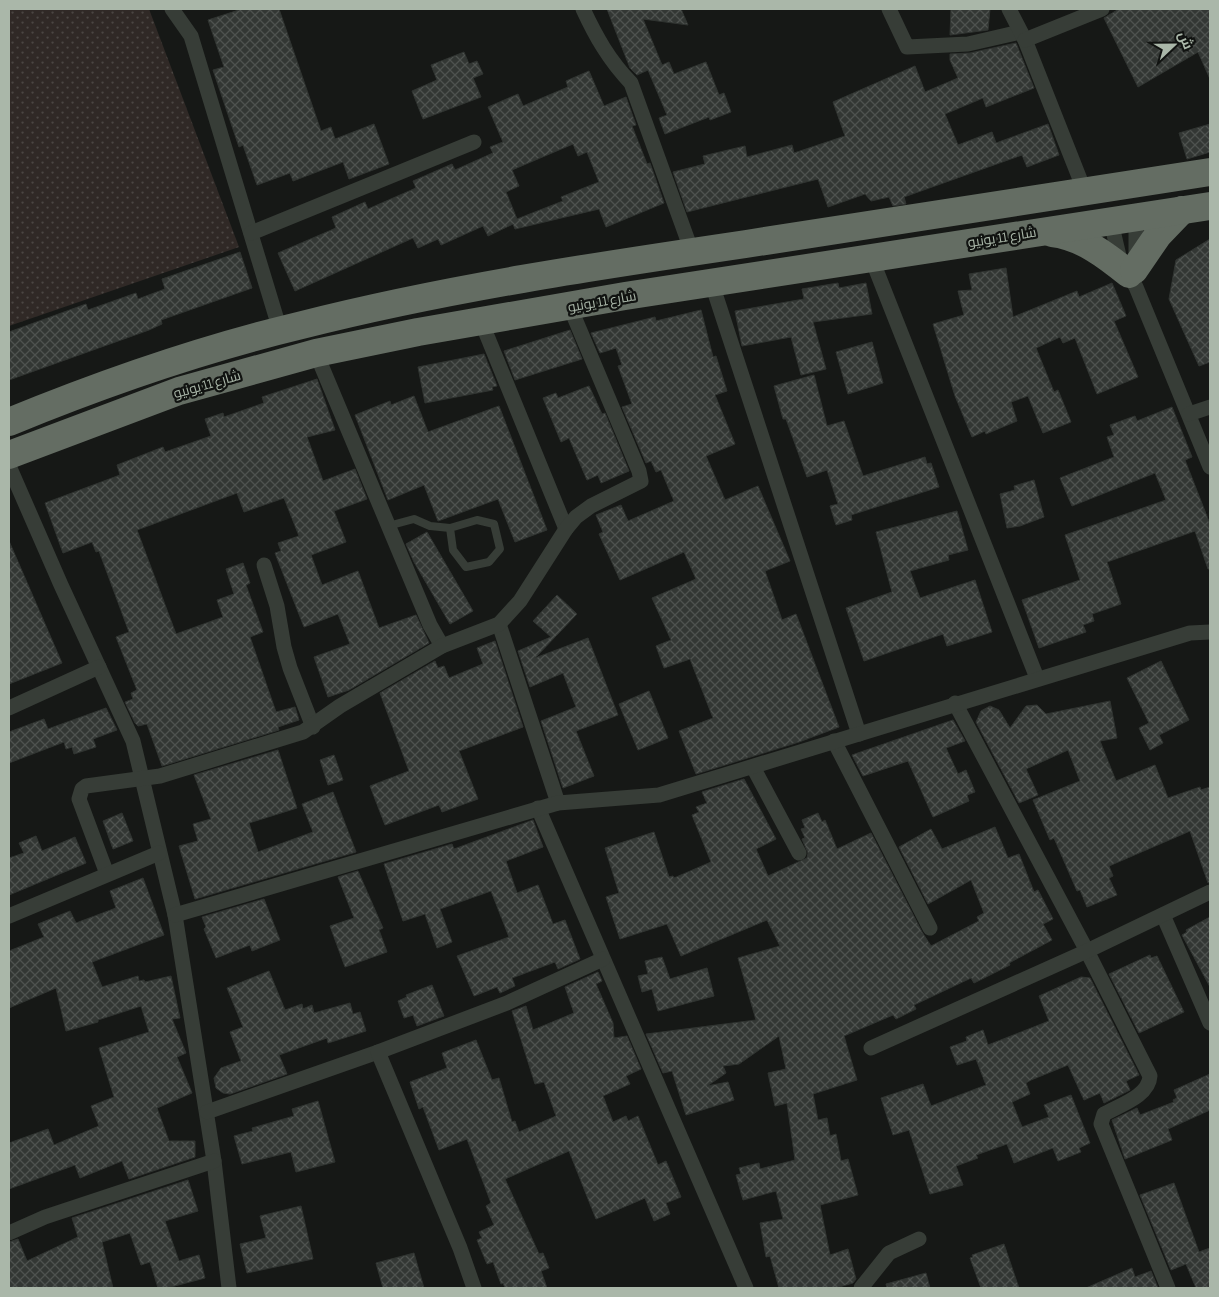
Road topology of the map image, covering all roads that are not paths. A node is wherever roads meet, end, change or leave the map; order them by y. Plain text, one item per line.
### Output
1 (172, 9) edge
2 (583, 9) edge
3 (888, 9) edge
4 (1009, 9) edge
5 (1102, 9) edge
6 (1022, 36) junction
7 (474, 142) dead end
8 (1210, 172) edge
9 (1085, 192) junction
10 (1210, 206) edge
11 (1182, 210) junction
12 (1124, 220) junction
13 (1038, 232) junction
14 (251, 233) junction
15 (692, 252) junction
16 (871, 257) junction
17 (617, 263) junction
18 (1132, 274) junction
19 (712, 284) junction
20 (625, 296) junction
21 (570, 307) junction
22 (481, 321) junction
23 (280, 330) junction
24 (316, 354) junction
25 (1210, 407) edge
26 (1189, 414) junction
27 (9, 422) edge
28 (9, 455) edge
29 (9, 466) edge
30 (1210, 467) edge
31 (388, 526) junction
32 (450, 528) junction
33 (566, 529) junction
34 (264, 565) dead end
35 (499, 624) junction
36 (1210, 632) edge
37 (442, 646) junction
38 (99, 667) junction
39 (1037, 678) junction
40 (955, 704) junction
41 (9, 708) edge
42 (313, 727) junction
43 (859, 734) junction
44 (834, 741) junction
45 (753, 767) junction
46 (141, 778) junction
47 (558, 803) junction
48 (538, 808) junction
49 (159, 853) junction
50 (799, 853) dead end
51 (108, 874) junction
52 (1210, 892) edge
53 (1163, 914) junction
54 (175, 915) junction
55 (9, 916) edge
56 (930, 928) dead end
57 (1087, 951) junction
58 (603, 959) junction
59 (1210, 1023) edge
60 (871, 1048) dead end
61 (378, 1052) junction
62 (206, 1112) junction
63 (214, 1160) junction
64 (9, 1233) edge
65 (919, 1239) dead end
66 (229, 1288) edge
67 (474, 1288) edge
68 (746, 1288) edge
69 (861, 1288) edge
70 (1168, 1288) edge

1 - 14 street
2 - 15 street
3 - 6 street
4 - 6 street
5 - 6 street
6 - 9 street
7 - 14 street
8 - 9 highway
9 - 15 highway
10 - 11 highway, شارع 11 يونيو
11 - 12 highway, شارع 11 يونيو
11 - 18 highway
12 - 13 highway, شارع 11 يونيو
12 - 18 street
12 - 18 street
13 - 16 highway, شارع 11 يونيو
13 - 18 highway
14 - 23 street
15 - 17 highway
16 - 19 highway, شارع 11 يونيو
16 - 39 street
17 - 20 highway
17 - 23 highway
18 - 26 street
19 - 20 highway, شارع 11 يونيو
19 - 43 street
20 - 21 highway, شارع 11 يونيو
21 - 22 highway, شارع 11 يونيو
21 - 33 street
22 - 24 highway, شارع 11 يونيو
22 - 33 street
23 - 27 highway
24 - 28 highway, شارع 11 يونيو
24 - 31 street
25 - 26 street
26 - 30 street
29 - 38 street
31 - 32 lane
31 - 37 street
32 - 32 lane
33 - 35 street
34 - 42 street
35 - 37 street
35 - 47 street
36 - 39 street
37 - 42 street
38 - 41 street
38 - 46 street
39 - 40 street
40 - 43 street
40 - 57 street
42 - 46 street
43 - 44 street
44 - 45 street
44 - 56 street
45 - 47 street
45 - 50 street
46 - 49 street
46 - 51 street
47 - 48 street
48 - 54 street
48 - 58 street
49 - 51 street
49 - 54 street
51 - 55 street
52 - 53 street
53 - 57 street
53 - 59 street
54 - 62 street
57 - 60 street
57 - 70 street
58 - 61 street
58 - 68 street
61 - 62 street
61 - 67 street
62 - 63 street
63 - 64 street
63 - 66 street
65 - 69 street

